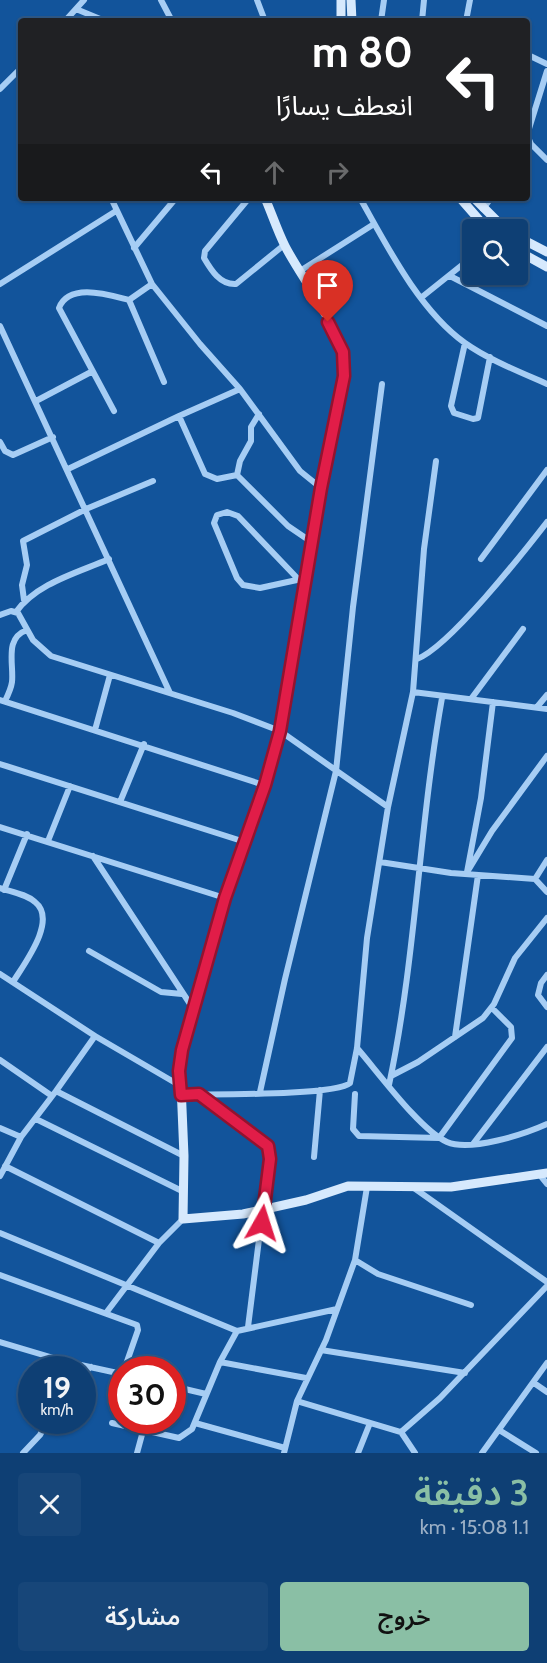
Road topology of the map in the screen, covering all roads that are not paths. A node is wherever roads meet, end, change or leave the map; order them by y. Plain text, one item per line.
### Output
1 (84, 0) edge
2 (161, 0) edge
3 (257, 0) edge
4 (341, 0) edge
5 (351, 0) edge
6 (384, 0) edge
7 (424, 0) edge
8 (470, 0) edge
9 (76, 9) junction
10 (68, 18) edge
11 (96, 18) edge
12 (170, 18) edge
13 (264, 18) edge
14 (341, 18) edge
15 (352, 18) edge
16 (381, 18) edge
17 (422, 18) edge
18 (467, 18) edge
19 (530, 56) edge
20 (547, 64) edge
21 (18, 71) edge
22 (547, 71) edge
23 (0, 89) edge
24 (530, 125) edge
25 (530, 142) edge
26 (547, 160) edge
27 (112, 201) edge
28 (173, 201) edge
29 (247, 201) edge
30 (266, 201) edge
31 (362, 201) edge
32 (463, 201) edge
33 (476, 201) edge
34 (489, 201) edge
35 (483, 209) junction
36 (116, 211) junction
37 (479, 219) edge
38 (494, 219) edge
39 (374, 224) junction
40 (528, 242) edge
41 (284, 245) junction
42 (134, 248) junction
43 (547, 252) edge
44 (528, 257) edge
45 (462, 266) edge
46 (547, 267) edge
47 (300, 271) junction
48 (450, 276) junction
49 (0, 284) edge
50 (152, 284) junction
51 (422, 297) junction
52 (129, 300) junction
53 (0, 326) edge
54 (547, 326) edge
55 (465, 343) junction
56 (490, 357) junction
57 (91, 372) junction
58 (164, 382) dead end
59 (382, 384) dead end
60 (547, 384) edge
61 (240, 388) junction
62 (36, 401) junction
63 (114, 411) dead end
64 (259, 414) junction
65 (179, 416) junction
66 (53, 437) junction
67 (0, 442) edge
68 (436, 461) dead end
69 (68, 469) junction
70 (547, 470) edge
71 (237, 475) junction
72 (153, 481) dead end
73 (321, 488) junction
74 (86, 509) junction
75 (547, 522) edge
76 (314, 543) junction
77 (109, 559) junction
78 (481, 559) dead end
79 (303, 579) junction
80 (24, 600) junction
81 (16, 612) junction
82 (0, 615) edge
83 (523, 629) dead end
84 (27, 630) junction
85 (417, 659) junction
86 (110, 675) junction
87 (413, 692) junction
88 (170, 693) junction
89 (547, 695) edge
90 (442, 698) junction
91 (471, 699) junction
92 (3, 700) edge
93 (493, 702) junction
94 (537, 707) junction
95 (547, 710) edge
96 (95, 730) junction
97 (280, 731) junction
98 (144, 744) junction
99 (547, 756) edge
100 (0, 764) edge
101 (336, 771) junction
102 (265, 785) junction
103 (70, 786) junction
104 (120, 802) junction
105 (388, 807) junction
106 (0, 827) edge
107 (27, 834) junction
108 (48, 841) junction
109 (245, 842) junction
110 (93, 856) junction
111 (547, 860) edge
112 (380, 862) junction
113 (421, 869) junction
114 (467, 872) junction
115 (478, 875) junction
116 (535, 879) junction
117 (2, 889) edge
118 (547, 892) edge
119 (225, 898) junction
120 (547, 918) edge
121 (89, 951) dead end
122 (0, 974) edge
123 (547, 975) edge
124 (13, 982) junction
125 (182, 994) junction
126 (547, 1007) edge
127 (492, 1008) junction
128 (194, 1010) junction
129 (95, 1035) junction
130 (455, 1037) junction
131 (547, 1047) edge
132 (357, 1048) junction
133 (0, 1060) edge
134 (391, 1076) junction
135 (179, 1085) junction
136 (389, 1085) junction
137 (320, 1090) junction
138 (260, 1092) junction
139 (54, 1093) junction
140 (199, 1094) junction
141 (355, 1094) dead end
142 (181, 1095) junction
143 (36, 1119) junction
144 (547, 1124) edge
145 (0, 1128) edge
146 (21, 1137) junction
147 (439, 1138) junction
148 (473, 1144) junction
149 (184, 1156) junction
150 (314, 1157) dead end
151 (5, 1166) junction
152 (543, 1174) edge
153 (0, 1176) edge
154 (547, 1184) edge
155 (367, 1187) junction
156 (414, 1188) junction
157 (184, 1192) junction
158 (263, 1209) junction
159 (183, 1219) junction
160 (0, 1233) edge
161 (159, 1243) junction
162 (355, 1260) junction
163 (0, 1275) edge
164 (547, 1284) edge
165 (126, 1286) junction
166 (471, 1305) dead end
167 (337, 1309) junction
168 (106, 1313) junction
169 (248, 1327) junction
170 (237, 1331) junction
171 (0, 1342) edge
172 (321, 1350) junction
173 (51, 1356) edge
174 (129, 1356) edge
175 (220, 1362) junction
176 (547, 1363) edge
177 (465, 1373) junction
178 (306, 1378) junction
179 (534, 1383) junction
180 (186, 1389) edge
181 (547, 1392) edge
182 (206, 1394) junction
183 (297, 1401) junction
184 (370, 1422) junction
185 (195, 1423) junction
186 (499, 1430) junction
187 (402, 1432) junction
188 (41, 1434) edge
189 (142, 1434) edge
190 (158, 1434) edge
191 (284, 1451) edge
192 (23, 1453) edge
193 (137, 1453) edge
194 (358, 1453) edge
195 (415, 1453) edge
196 (482, 1453) edge
197 (536, 1453) edge

1 - 9 street
2 - 12 street
3 - 13 street
4 - 14 street
5 - 15 street
6 - 16 street
7 - 17 street
8 - 18 street
9 - 10 street
9 - 11 street
19 - 20 street
21 - 23 street
22 - 24 street
25 - 26 street
27 - 36 street
28 - 42 street
29 - 41 street
30 - 41 street
31 - 39 street
32 - 37 street
33 - 35 street
34 - 35 street
35 - 38 street
36 - 42 street
36 - 49 street
39 - 47 street
39 - 51 street
40 - 43 street
41 - 47 street
42 - 50 street
44 - 46 street
45 - 48 street
47 - 73 street
48 - 51 street
48 - 54 street
50 - 52 street
50 - 61 street
51 - 55 street
52 - 57 street
52 - 58 street
53 - 62 street
55 - 56 street
55 - 56 street
56 - 60 street
57 - 62 street
57 - 63 street
59 - 101 street
61 - 64 street
61 - 65 street
62 - 66 street
64 - 71 street
64 - 73 street
65 - 69 street
65 - 71 street
66 - 67 street
66 - 69 street
68 - 85 street
69 - 74 street
70 - 78 street
71 - 76 street
72 - 74 street
73 - 76 street
74 - 77 street
74 - 80 street
75 - 85 street
76 - 79 street
77 - 80 street
77 - 88 street
79 - 79 street
79 - 97 street
80 - 81 street
81 - 82 street
81 - 84 street
83 - 91 street
84 - 86 street
84 - 92 street
85 - 87 street
86 - 88 street
86 - 96 street
87 - 90 street
87 - 105 street
88 - 97 street
89 - 94 street
90 - 91 street
90 - 113 street
91 - 93 street
92 - 96 street
93 - 94 street
93 - 114 street
94 - 95 street
96 - 98 street
97 - 101 street
97 - 102 street
98 - 102 street
98 - 104 street
99 - 114 street
100 - 103 street
101 - 105 street
101 - 138 street
102 - 109 street
103 - 104 street
103 - 108 street
104 - 109 street
105 - 112 street
106 - 107 street
107 - 108 street
107 - 117 street
108 - 110 street
109 - 119 street
110 - 119 street
110 - 125 street
111 - 116 street
112 - 113 street
112 - 132 street
113 - 114 street
113 - 134 street
114 - 115 street
115 - 116 street
115 - 130 street
116 - 118 street
117 - 124 street
119 - 128 street
120 - 127 street
121 - 125 street
122 - 124 street
123 - 126 street
124 - 129 street
125 - 128 street
127 - 130 street
127 - 147 street
128 - 135 street
129 - 135 street
129 - 139 street
130 - 134 street
131 - 148 street
132 - 136 street
132 - 137 street
133 - 139 street
134 - 136 street
135 - 142 street
136 - 147 street
137 - 138 street
137 - 150 street
138 - 140 street
139 - 143 street
139 - 149 street
140 - 142 street
140 - 158 street
141 - 147 street
142 - 149 street
143 - 146 street
143 - 157 street
144 - 148 street
145 - 146 street
146 - 151 street
147 - 148 street
149 - 157 street
151 - 153 street
151 - 161 street
152 - 154 street
152 - 156 street
155 - 156 street
155 - 158 street
155 - 162 street
156 - 164 street
157 - 159 street
158 - 159 street
158 - 169 street
159 - 161 street
160 - 165 street
161 - 165 street
162 - 166 street
162 - 167 street
163 - 168 street
164 - 177 street
165 - 168 street
165 - 170 street
167 - 169 street
167 - 172 street
168 - 174 street
169 - 170 street
170 - 175 street
171 - 173 street
172 - 177 street
172 - 178 street
175 - 178 street
175 - 182 street
176 - 179 street
177 - 187 street
178 - 183 street
179 - 181 street
179 - 186 street
180 - 182 street
182 - 185 street
183 - 184 street
183 - 191 street
184 - 187 street
184 - 194 street
185 - 190 street
185 - 191 street
186 - 196 street
186 - 197 street
187 - 195 street
188 - 192 street
189 - 193 street

